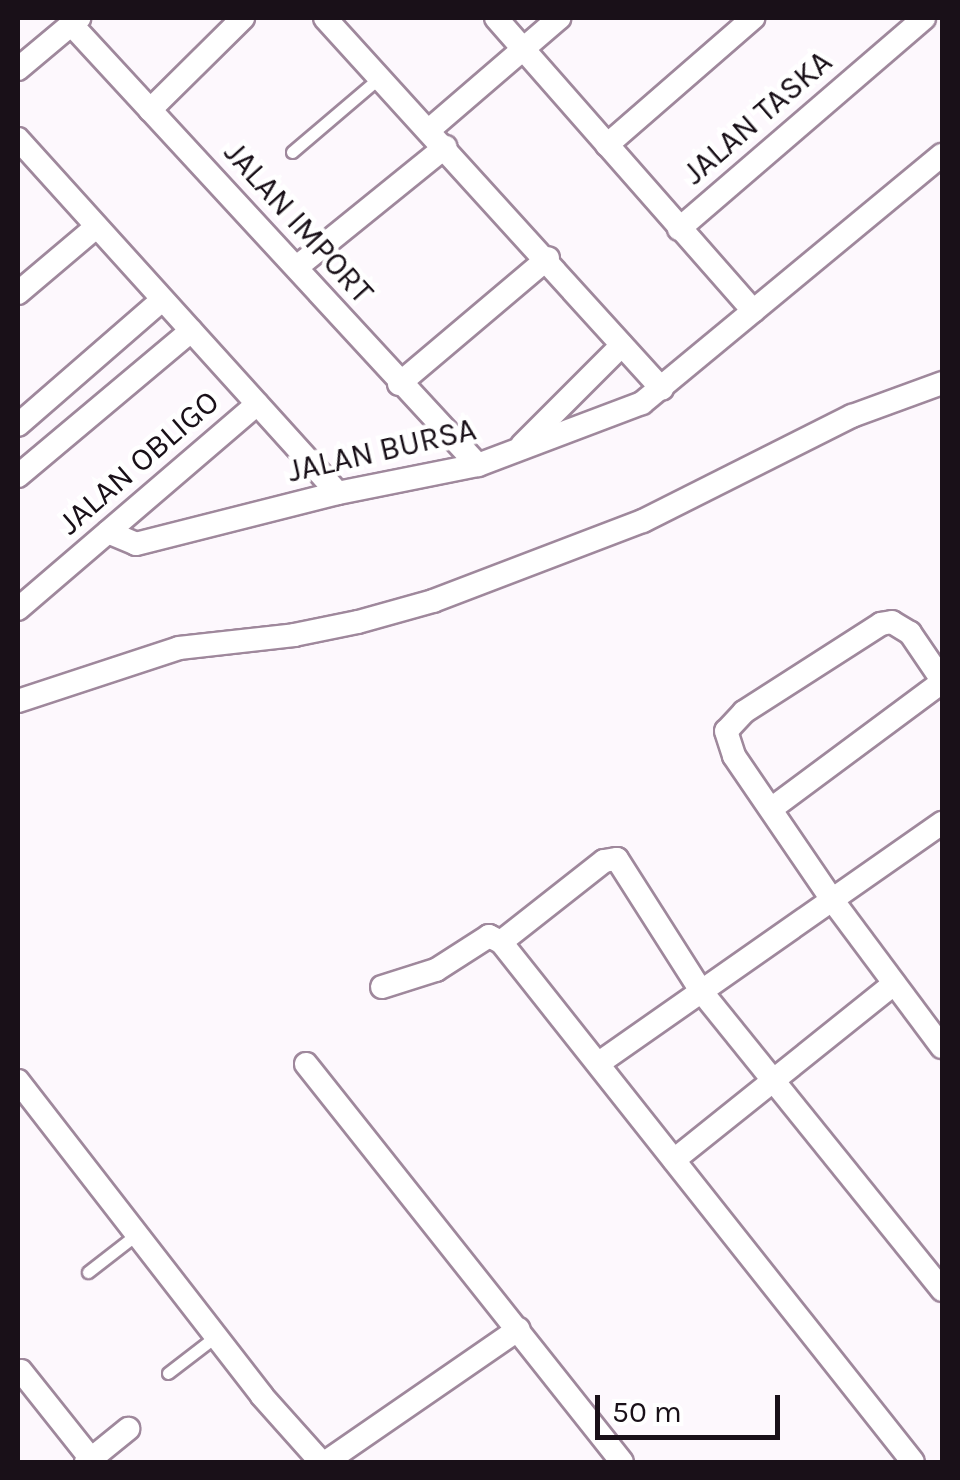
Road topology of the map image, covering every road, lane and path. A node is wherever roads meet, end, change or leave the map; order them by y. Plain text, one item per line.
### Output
1 (243, 18) edge
2 (325, 18) edge
3 (496, 18) edge
4 (559, 18) edge
5 (753, 18) edge
6 (924, 18) edge
7 (75, 21) edge
8 (524, 48) junction
9 (18, 70) edge
10 (380, 77) junction
11 (150, 110) junction
12 (437, 138) junction
13 (607, 146) junction
14 (20, 148) edge
15 (292, 152) dead end
16 (942, 155) edge
17 (96, 227) junction
18 (679, 229) junction
19 (548, 258) junction
20 (297, 268) junction
21 (18, 293) edge
22 (162, 300) junction
23 (753, 311) junction
24 (191, 332) junction
25 (622, 344) junction
26 (942, 383) edge
27 (399, 384) junction
28 (662, 389) junction
29 (257, 404) junction
30 (18, 425) edge
31 (515, 452) junction
32 (478, 465) junction
33 (18, 476) edge
34 (338, 493) junction
35 (108, 532) junction
36 (18, 609) edge
37 (942, 681) edge
38 (18, 701) edge
39 (771, 808) junction
40 (942, 823) edge
41 (833, 901) junction
42 (501, 942) junction
43 (894, 984) junction
44 (382, 987) dead end
45 (702, 991) junction
46 (942, 1046) edge
47 (599, 1063) junction
48 (306, 1064) dead end
49 (18, 1081) edge
50 (771, 1081) junction
51 (674, 1160) junction
52 (137, 1234) junction
53 (88, 1272) dead end
54 (942, 1290) edge
55 (518, 1329) junction
56 (216, 1336) junction
57 (21, 1371) dead end
58 (168, 1373) dead end
59 (128, 1429) dead end
60 (88, 1460) edge
61 (324, 1462) edge
62 (622, 1462) edge
63 (913, 1462) edge

1 - 11 street
2 - 10 street
3 - 8 street
4 - 8 street
5 - 13 street
6 - 18 street, JALAN TASKA
7 - 9 street
7 - 11 street, JALAN IMPORT
8 - 12 street
8 - 13 street
10 - 12 street
10 - 15 lane
11 - 20 street, JALAN IMPORT
12 - 19 street
12 - 20 street
13 - 18 street
14 - 17 street
16 - 23 street, JALAN BURSA
17 - 21 street
17 - 22 street
18 - 23 street
19 - 25 street
19 - 27 street
20 - 27 street, JALAN IMPORT
22 - 24 street
22 - 30 street
23 - 28 street, JALAN BURSA
24 - 29 street
24 - 33 street
25 - 28 street
25 - 31 street
26 - 38 street
27 - 32 street, JALAN IMPORT
28 - 31 street, JALAN BURSA
29 - 34 street
29 - 35 street, JALAN OBLIGO
31 - 32 street, JALAN BURSA
32 - 34 street, JALAN BURSA
34 - 35 street, JALAN BURSA
35 - 36 street, JALAN OBLIGO
37 - 39 street
37 - 39 street
39 - 41 street
40 - 41 street
41 - 43 street
41 - 45 street
42 - 44 street
42 - 45 street
42 - 47 street
43 - 46 street
43 - 50 street
45 - 47 street
45 - 50 street
47 - 51 street
48 - 55 street
49 - 52 street
50 - 51 street
50 - 54 street
51 - 63 street
52 - 53 lane
52 - 56 street
55 - 61 street
55 - 62 street
56 - 58 lane
56 - 61 street
57 - 60 street
59 - 60 street

